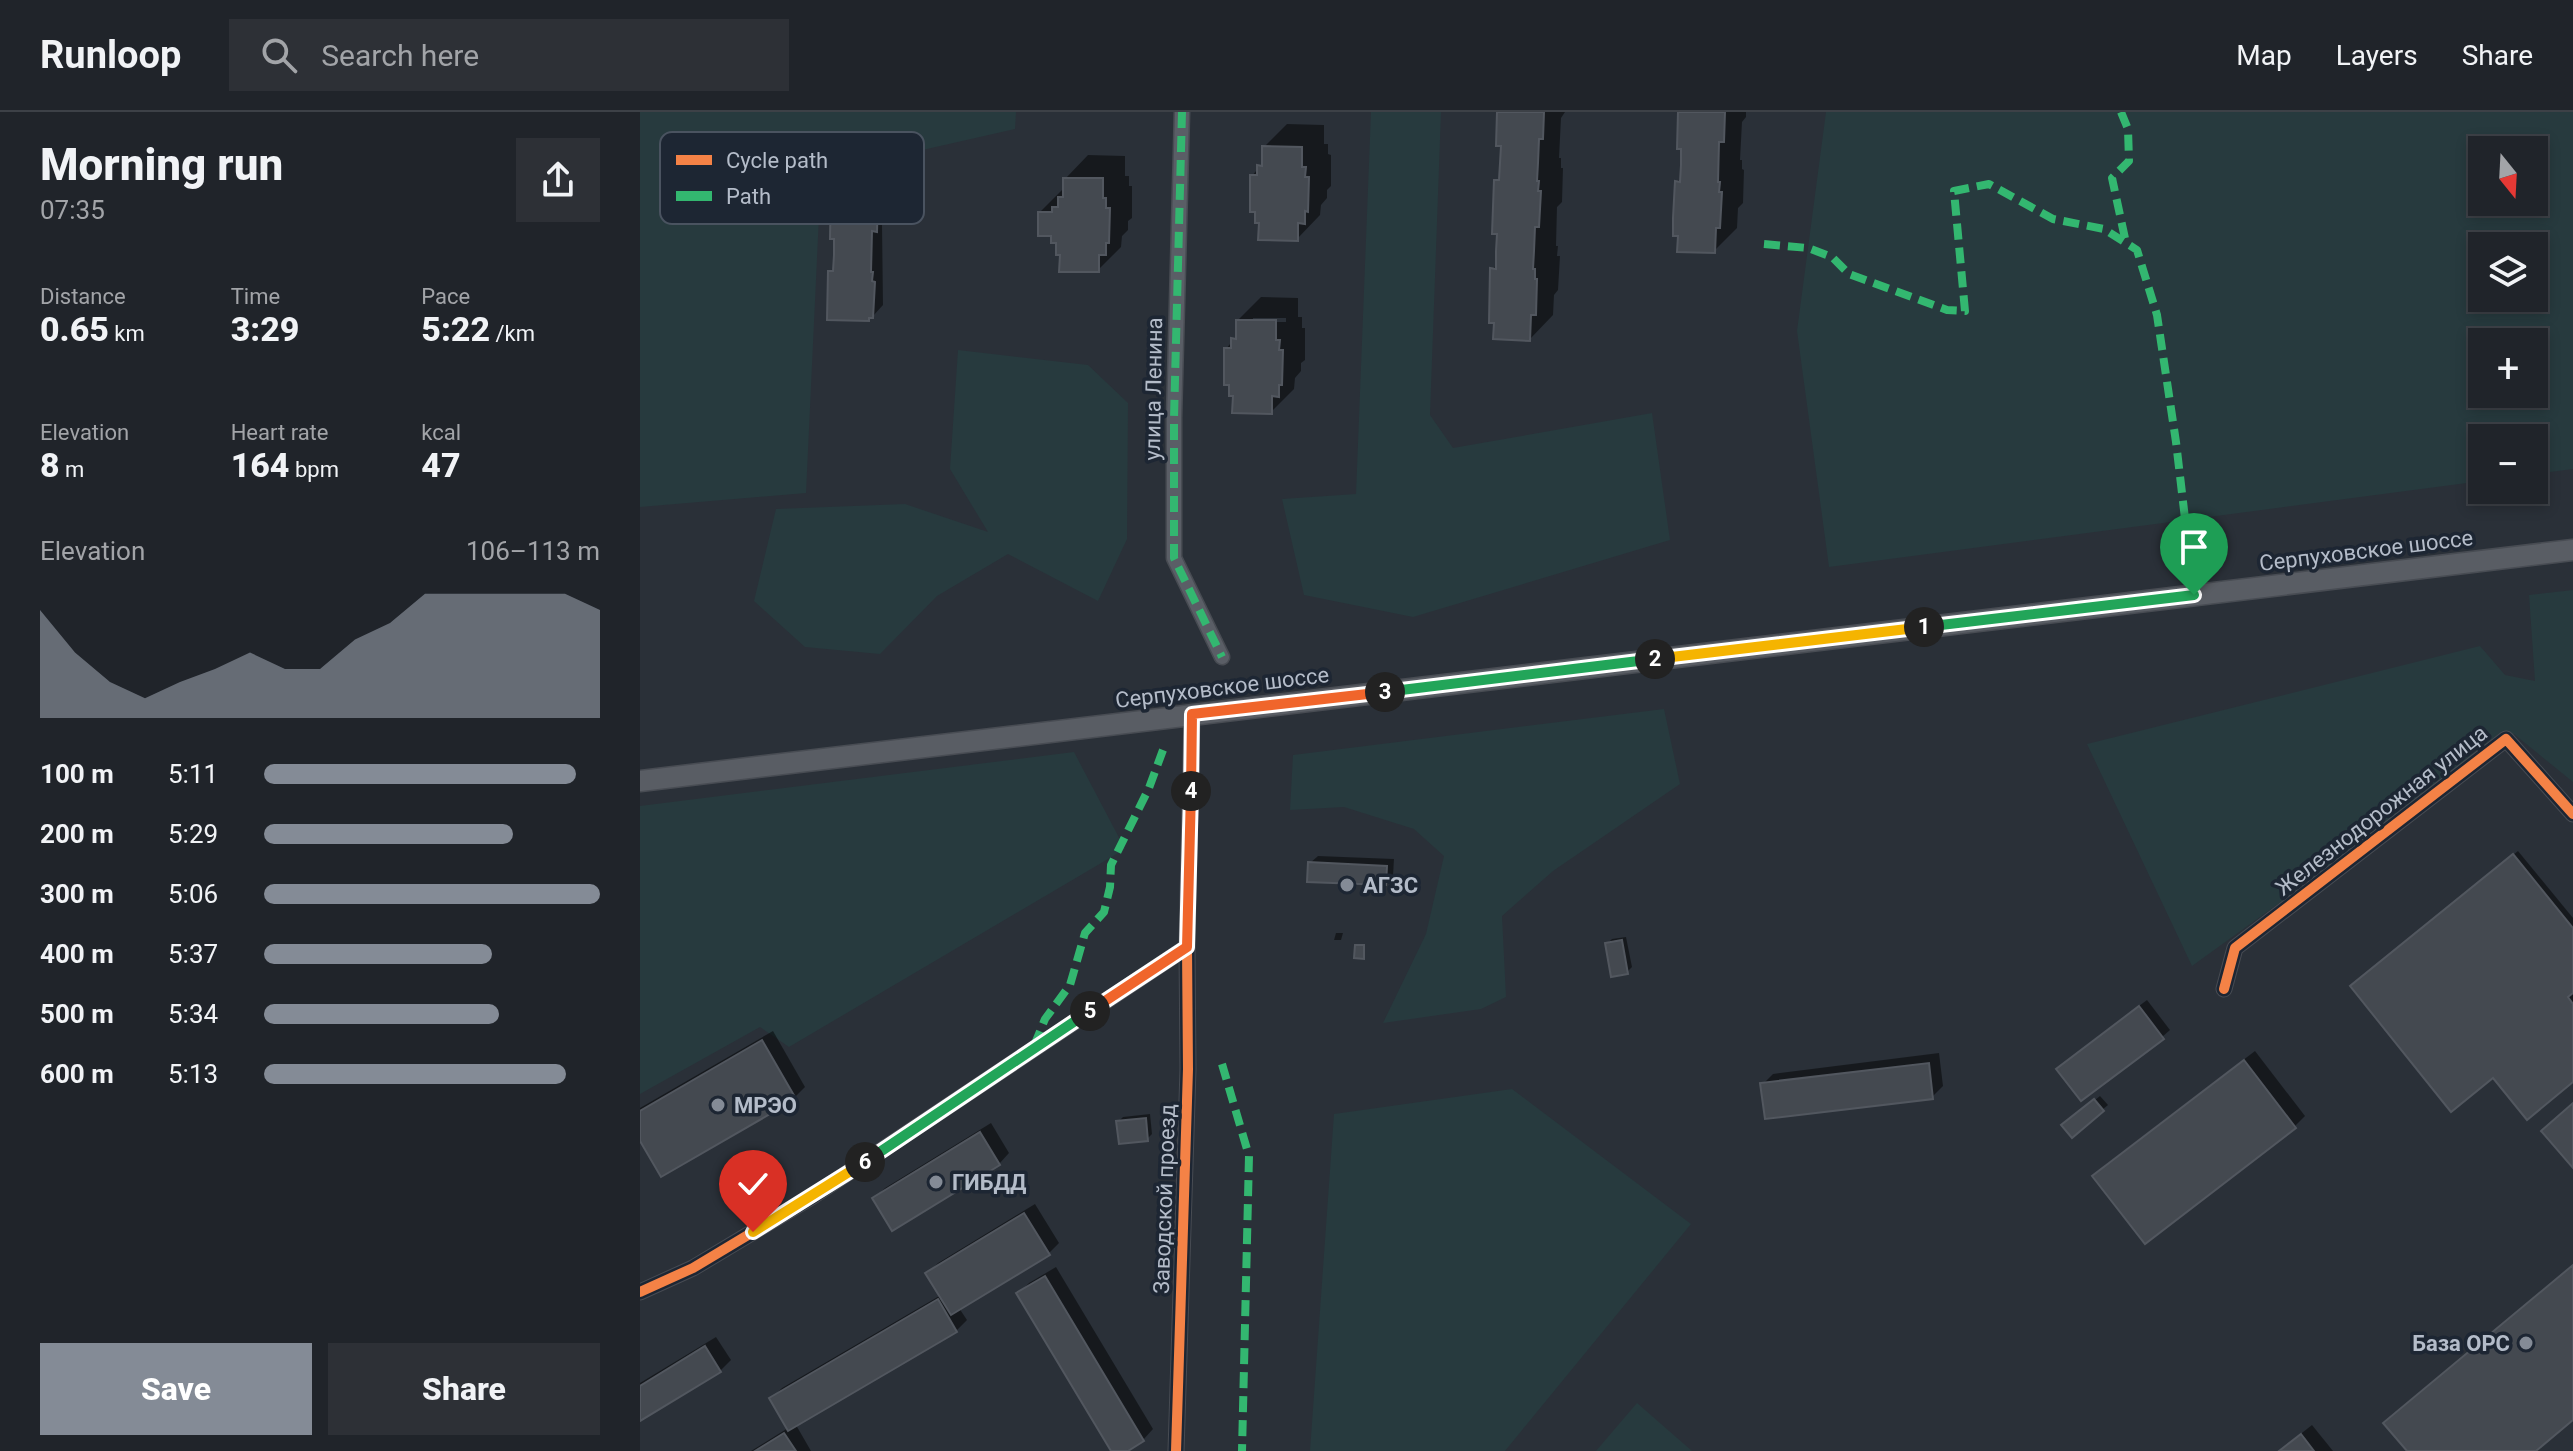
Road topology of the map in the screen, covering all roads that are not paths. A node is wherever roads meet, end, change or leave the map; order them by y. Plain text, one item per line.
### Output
1 (1182, 112) edge
2 (2573, 550) edge
3 (1222, 657) dead end
4 (1192, 714) junction
5 (640, 781) edge
6 (2573, 814) edge
7 (1187, 947) junction
8 (2224, 989) dead end
9 (640, 1292) edge
10 (1176, 1451) edge

1 - 3 street, улица Ленина
2 - 4 main road, Серпуховское шоссе
4 - 5 main road, Серпуховское шоссе
4 - 7 street, Заводской проезд
6 - 8 street, Железнодорожная улица
7 - 9 street
7 - 10 street, Заводской проезд

